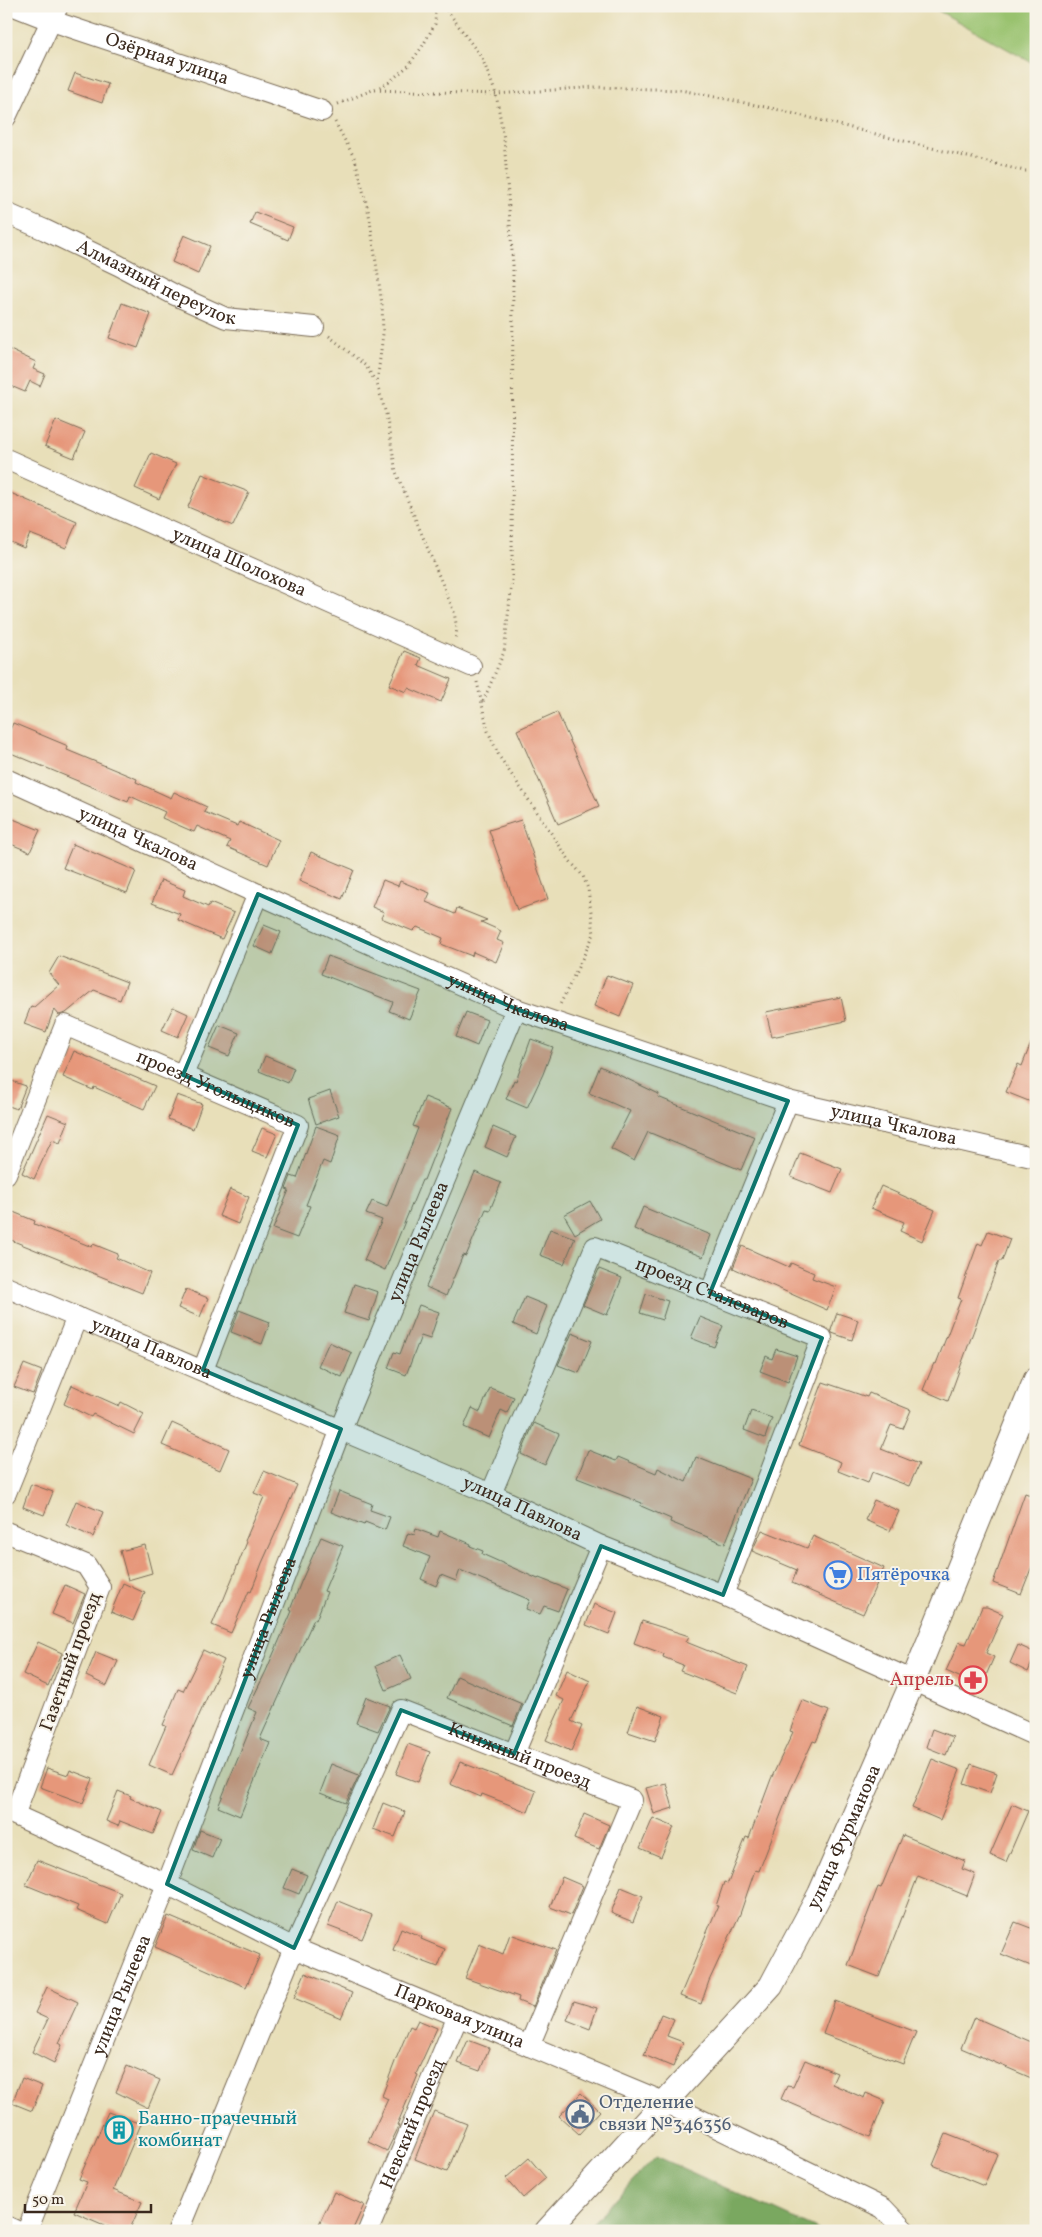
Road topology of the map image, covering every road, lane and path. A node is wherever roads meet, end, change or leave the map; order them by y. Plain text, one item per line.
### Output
1 (14, 6) edge
2 (436, 6) edge
3 (444, 6) edge
4 (55, 14) edge
5 (375, 90) junction
6 (496, 94) junction
7 (322, 111) junction
8 (6, 117) edge
9 (1036, 171) edge
10 (6, 213) edge
11 (314, 327) joint
12 (376, 384) junction
13 (6, 459) edge
14 (462, 662) junction
15 (482, 704) junction
16 (6, 779) edge
17 (258, 894) junction
18 (516, 1009) junction
19 (552, 1021) junction
20 (183, 1076) junction
21 (788, 1101) junction
22 (1036, 1158) edge
23 (6, 1174) edge
24 (6, 1287) edge
25 (710, 1293) junction
26 (77, 1317) junction
27 (203, 1370) junction
28 (1036, 1379) edge
29 (341, 1429) junction
30 (6, 1493) edge
31 (491, 1494) junction
32 (6, 1532) edge
33 (600, 1546) junction
34 (723, 1595) junction
35 (913, 1681) junction
36 (1036, 1736) edge
37 (514, 1754) junction
38 (11, 1812) edge
39 (167, 1884) junction
40 (294, 1948) junction
41 (458, 2016) junction
42 (529, 2046) junction
43 (666, 2103) junction
44 (6, 2226) edge
45 (17, 2231) edge
46 (27, 2231) edge
47 (178, 2231) edge
48 (368, 2231) edge
49 (547, 2231) edge
50 (905, 2231) edge

1 - 4 street, Озёрная улица
2 - 5 path
3 - 6 path
4 - 7 street, Озёрная улица
4 - 8 street
5 - 6 path
5 - 7 path
6 - 9 path
6 - 15 path
7 - 12 path
10 - 11 street, Алмазный переулок
11 - 12 path
12 - 14 path
13 - 14 street, улица Шолохова
14 - 15 path
15 - 19 path
16 - 17 street, улица Чкалова
17 - 18 street, улица Чкалова
17 - 20 street
18 - 19 street, улица Чкалова
18 - 29 street, улица Рылеева
19 - 21 street, улица Чкалова
20 - 23 street, проезд Угольщиков
20 - 27 street, проезд Угольщиков
21 - 22 street, улица Чкалова
21 - 25 street
24 - 26 street, улица Павлова
25 - 31 street, проезд Сталеваров
25 - 34 street, проезд Сталеваров
26 - 27 street, улица Павлова
26 - 30 street
27 - 29 street, улица Павлова
28 - 35 street, улица Фурманова
29 - 31 street, улица Павлова
29 - 39 street, улица Рылеева
31 - 33 street, улица Павлова
32 - 38 street, Газетный проезд
33 - 34 street, улица Павлова
33 - 37 street
34 - 35 street, улица Павлова
35 - 36 street, улица Павлова
35 - 43 street, улица Фурманова
37 - 40 street, Книжный проезд
37 - 42 street, Книжный проезд
38 - 39 street, Парковая улица
39 - 40 street, Парковая улица
39 - 46 street, улица Рылеева
40 - 41 street, Парковая улица
40 - 47 street
41 - 42 street, Парковая улица
41 - 48 street, Невский проезд
42 - 43 street, Парковая улица
43 - 49 street, улица Фурманова
43 - 50 street, Парковая улица
44 - 45 street

